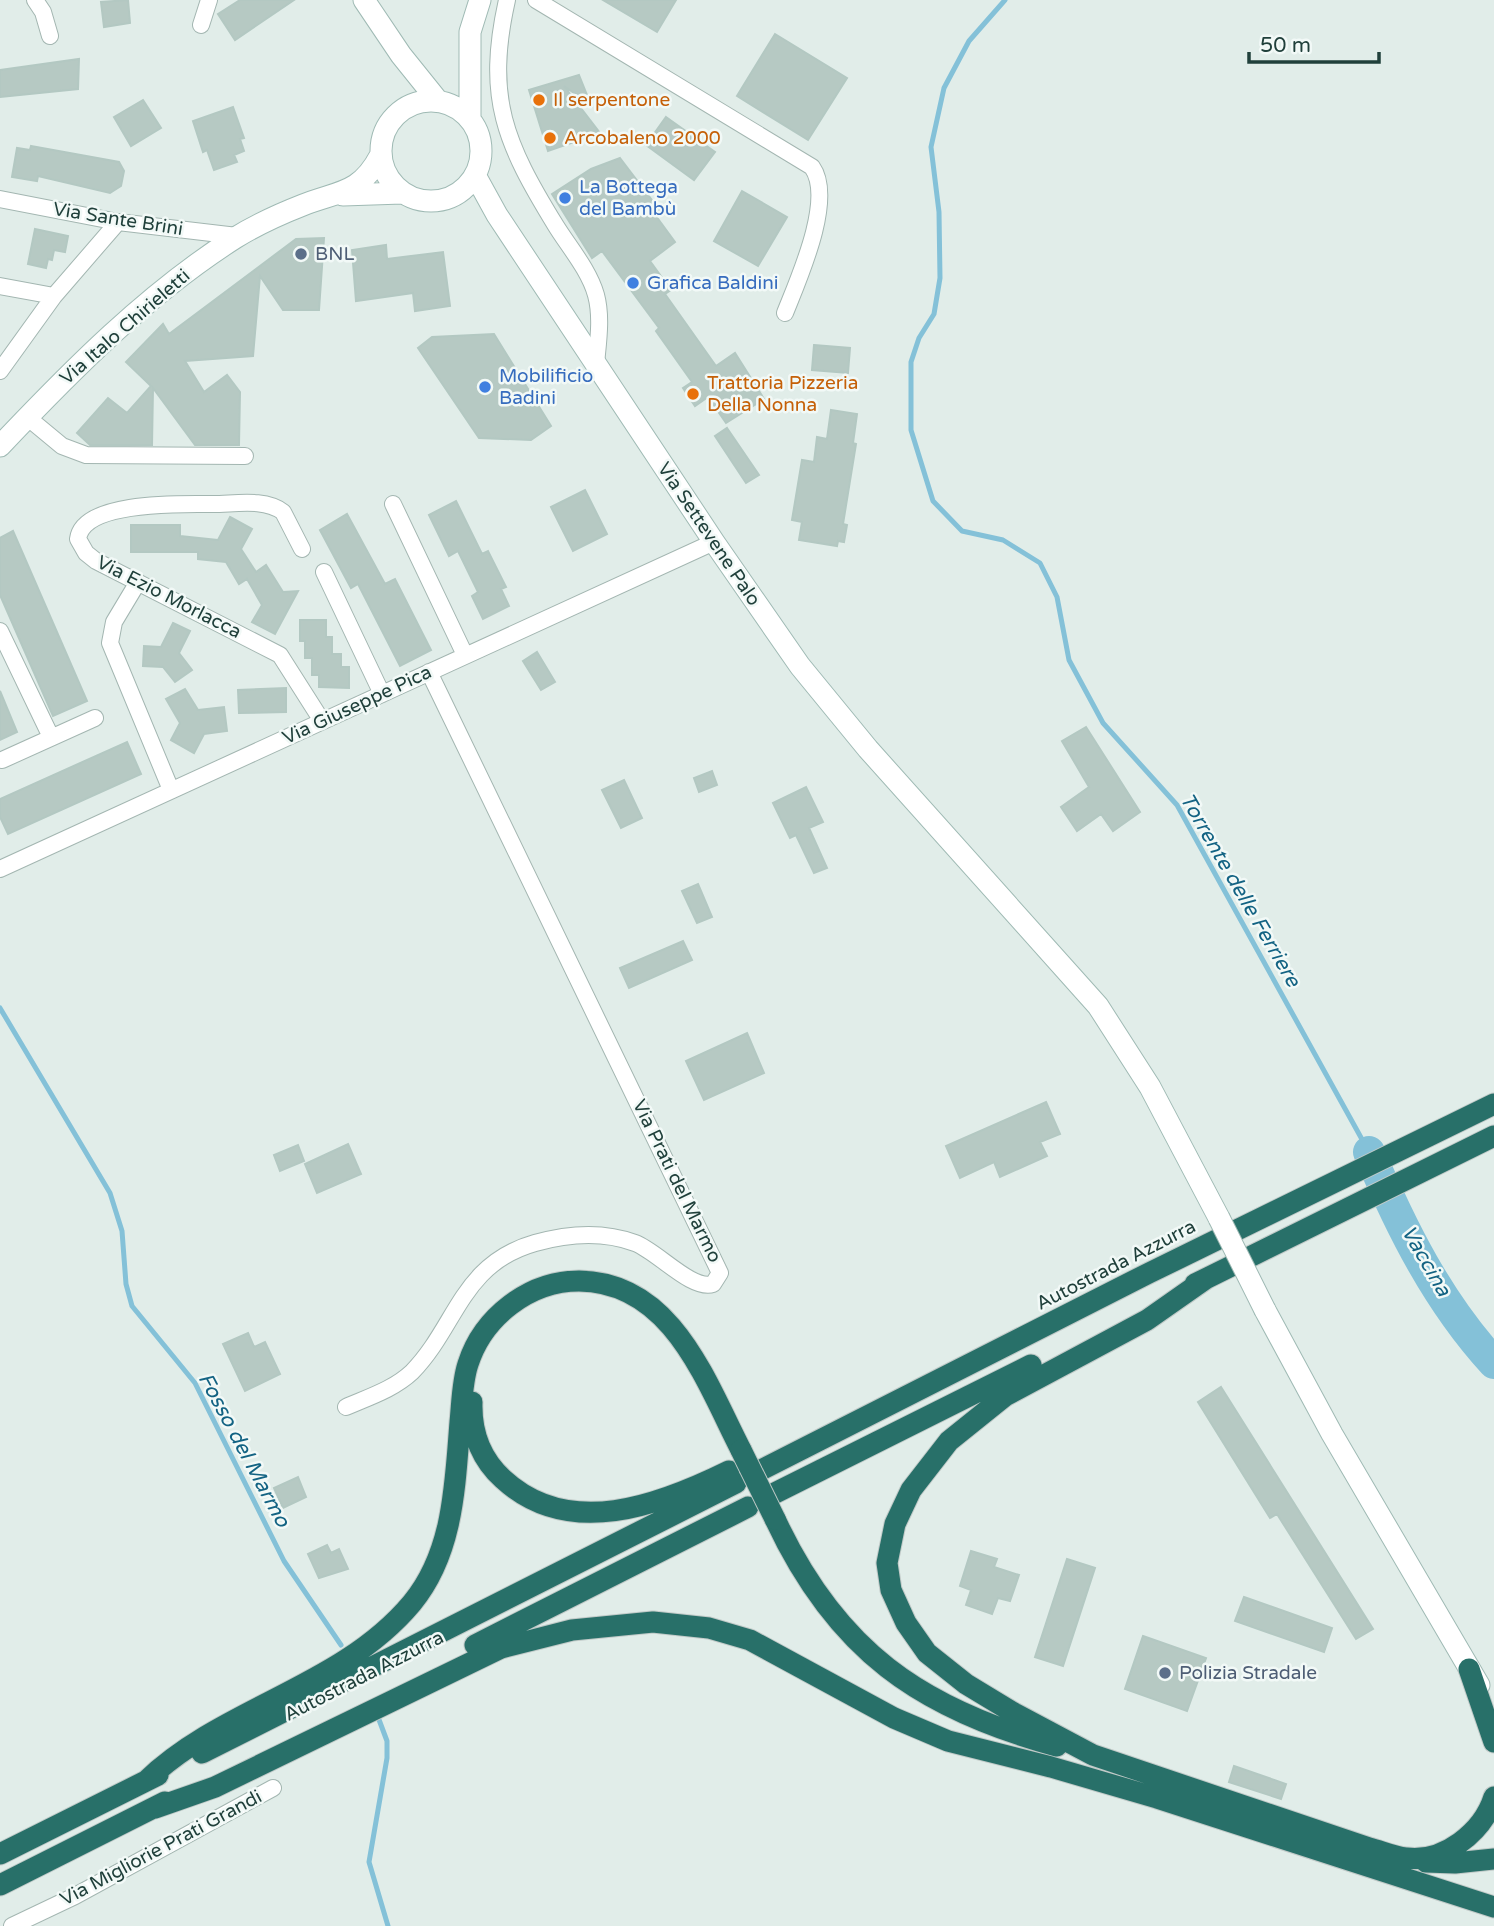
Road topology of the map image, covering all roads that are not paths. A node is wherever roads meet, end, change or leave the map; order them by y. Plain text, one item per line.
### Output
1 (35, 0) edge
2 (209, 0) edge
3 (364, 0) edge
4 (480, 0) edge
5 (507, 0) edge
6 (536, 0) edge
7 (201, 25) dead end
8 (50, 36) dead end
9 (401, 55) junction
10 (469, 75) junction
11 (440, 102) junction
12 (403, 109) junction
13 (470, 119) junction
14 (380, 156) junction
15 (475, 175) junction
16 (402, 193) junction
17 (341, 195) junction
18 (455, 195) junction
19 (0, 198) edge
20 (498, 215) junction
21 (118, 222) junction
22 (237, 236) junction
23 (0, 286) edge
24 (54, 296) junction
25 (785, 313) dead end
26 (596, 364) junction
27 (0, 371) edge
28 (27, 417) junction
29 (0, 446) edge
30 (245, 456) dead end
31 (393, 504) dead end
32 (714, 542) junction
33 (302, 549) dead end
34 (324, 572) dead end
35 (138, 582) junction
36 (0, 631) edge
37 (466, 655) junction
38 (429, 672) junction
39 (382, 694) junction
40 (94, 718) dead end
41 (322, 721) junction
42 (51, 737) junction
43 (2, 760) dead end
44 (171, 790) junction
45 (0, 869) edge
46 (1494, 1104) edge
47 (1494, 1136) edge
48 (1207, 1278) junction
49 (346, 1407) dead end
50 (753, 1459) junction
51 (774, 1494) dead end
52 (748, 1507) dead end
53 (771, 1520) junction
54 (362, 1662) junction
55 (1469, 1669) junction
56 (385, 1697) junction
57 (1494, 1710) edge
58 (1494, 1742) edge
59 (1093, 1755) junction
60 (1051, 1767) junction
61 (273, 1788) dead end
62 (1494, 1797) edge
63 (0, 1854) edge
64 (1408, 1858) junction
65 (1494, 1859) edge
66 (0, 1885) edge
67 (1494, 1907) edge
68 (12, 1926) edge

1 - 8 street
2 - 7 street
3 - 9 main road
4 - 10 main road
5 - 26 street
6 - 25 street
9 - 11 main road
9 - 12 main road
10 - 11 main road
10 - 13 main road
11 - 12 main road
11 - 13 main road
12 - 14 main road
13 - 15 main road
14 - 16 main road
14 - 17 main road
15 - 18 main road
15 - 20 main road, Via Settevene Palo
16 - 17 main road
16 - 18 main road
17 - 22 main road, Via Italo Chirieletti
18 - 20 main road
19 - 21 street, Via Sante Brini
20 - 26 main road, Via Settevene Palo
21 - 22 street, Via Sante Brini
21 - 24 street
22 - 28 main road, Via Italo Chirieletti
23 - 24 street
24 - 27 street
26 - 32 main road, Via Settevene Palo
28 - 29 main road, Via Italo Chirieletti
28 - 30 street
31 - 37 street
32 - 37 street, Via Giuseppe Pica
32 - 55 main road, Via Settevene Palo, bridge
33 - 35 street, Via Ezio Morlacca
34 - 39 street
35 - 41 street, Via Ezio Morlacca
35 - 44 street
36 - 42 street
37 - 38 street, Via Giuseppe Pica
38 - 39 street, Via Giuseppe Pica
38 - 49 street, Via Prati del Marmo
39 - 41 street, Via Giuseppe Pica
40 - 42 street
41 - 44 street, Via Giuseppe Pica
42 - 43 street
44 - 45 street, Via Giuseppe Pica
46 - 50 highway, Autostrada Azzurra
47 - 48 highway
48 - 51 highway
48 - 59 highway
50 - 53 highway, bridge
50 - 54 highway
52 - 56 highway, Autostrada Azzurra
53 - 54 highway, Autostrada Azzurra
53 - 59 highway
53 - 60 highway
54 - 63 highway
55 - 57 main road
55 - 58 highway
56 - 60 highway
56 - 66 highway
59 - 64 highway
60 - 67 highway
61 - 68 street, Via Migliorie Prati Grandi
62 - 64 highway
64 - 65 highway

